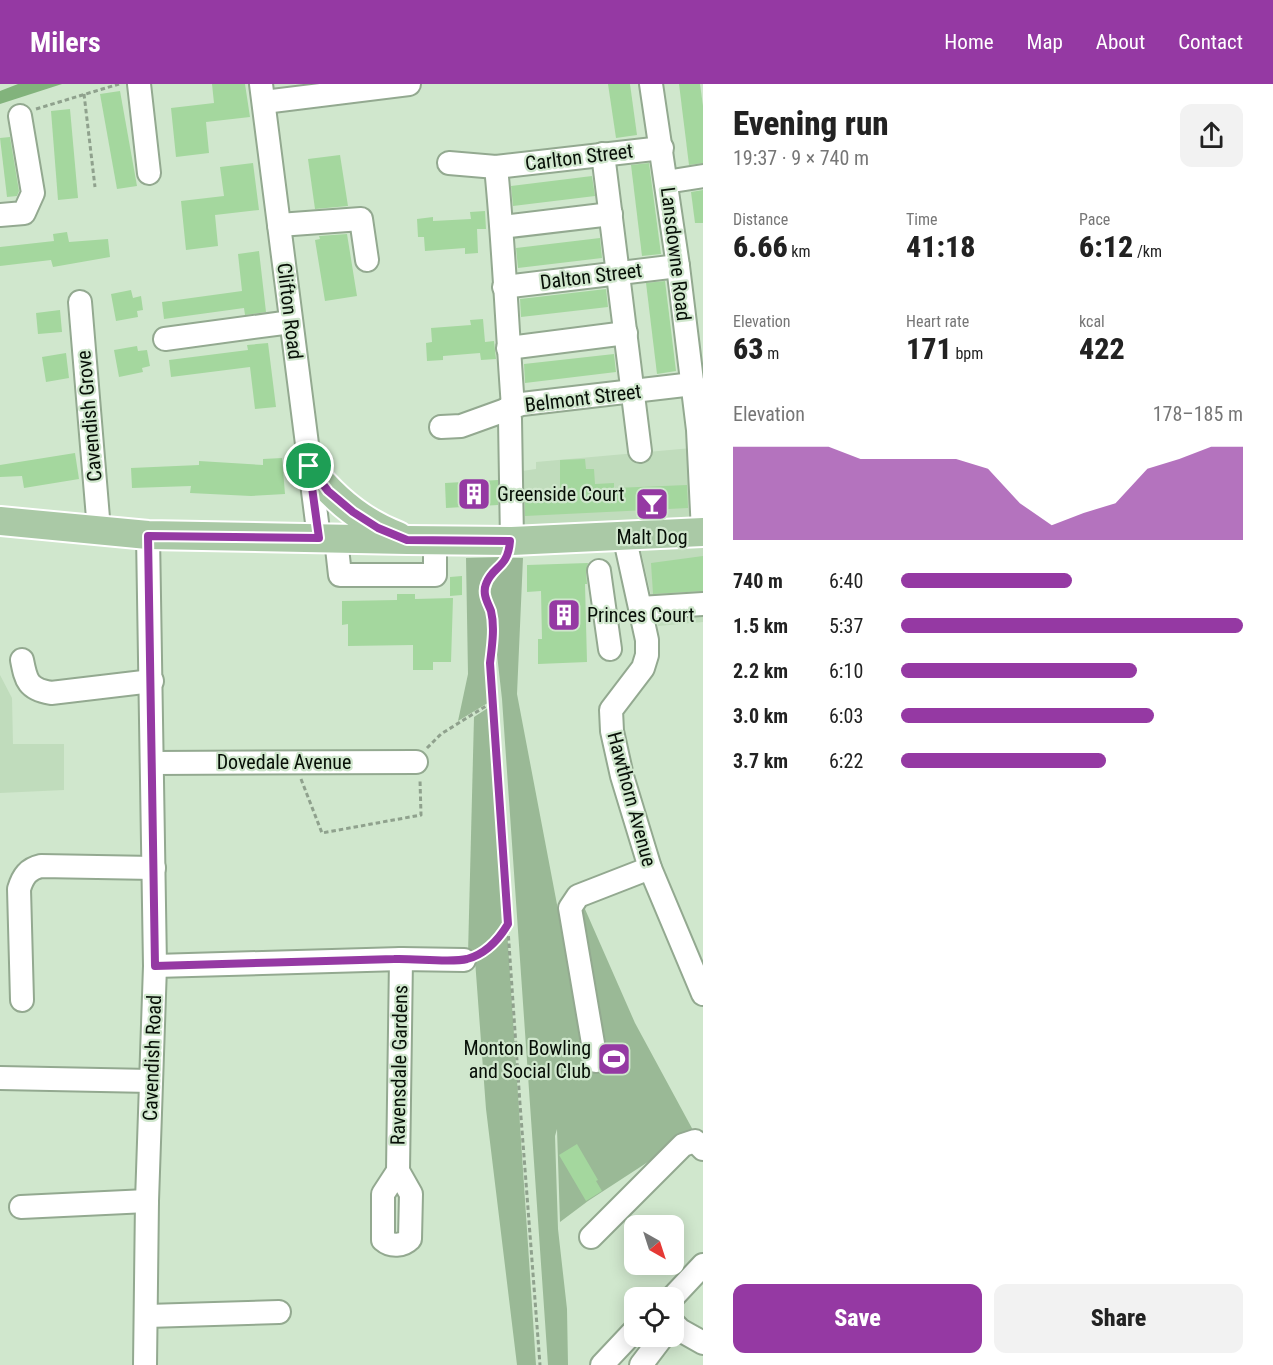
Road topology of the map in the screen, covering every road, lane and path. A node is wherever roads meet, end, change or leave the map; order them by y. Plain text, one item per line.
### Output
1 (119, 84) edge
2 (140, 84) edge
3 (409, 84) edge
4 (651, 84) edge
5 (262, 93) edge
6 (84, 94) junction
7 (20, 116) joint
8 (662, 148) junction
9 (603, 154) junction
10 (449, 163) dead end
11 (496, 168) junction
12 (149, 172) dead end
13 (703, 176) edge
14 (666, 182) junction
15 (95, 187) dead end
16 (611, 214) junction
17 (0, 215) edge
18 (279, 225) junction
19 (502, 227) junction
20 (367, 260) dead end
21 (678, 266) junction
22 (618, 272) junction
23 (504, 287) junction
24 (80, 302) dead end
25 (291, 322) junction
26 (626, 333) junction
27 (165, 339) dead end
28 (508, 348) junction
29 (693, 384) junction
30 (633, 391) junction
31 (510, 408) junction
32 (441, 427) dead end
33 (640, 451) dead end
34 (702, 456) edge
35 (309, 466) junction
36 (0, 521) edge
37 (99, 530) junction
38 (703, 532) edge
39 (624, 535) junction
40 (148, 536) junction
41 (327, 539) junction
42 (407, 540) junction
43 (435, 540) junction
44 (511, 541) junction
45 (599, 571) dead end
46 (603, 603) junction
47 (639, 604) junction
48 (703, 604) edge
49 (610, 649) dead end
50 (22, 660) dead end
51 (152, 681) junction
52 (494, 701) junction
53 (294, 762) junction
54 (153, 763) junction
55 (406, 768) junction
56 (154, 868) junction
57 (650, 868) junction
58 (508, 924) junction
59 (401, 959) junction
60 (464, 960) joint
61 (155, 966) junction
62 (18, 987) dead end
63 (703, 994) edge
64 (596, 1061) dead end
65 (0, 1078) edge
66 (151, 1081) junction
67 (703, 1149) edge
68 (398, 1170) dead end
69 (147, 1201) junction
70 (21, 1207) dead end
71 (591, 1237) dead end
72 (703, 1265) edge
73 (682, 1287) edge
74 (279, 1312) dead end
75 (147, 1316) junction
76 (684, 1332) edge
77 (624, 1341) edge
78 (703, 1343) edge
79 (655, 1347) edge
80 (145, 1365) edge
81 (540, 1365) edge
82 (602, 1365) edge
83 (641, 1365) edge

1 - 6 path
2 - 12 street
3 - 5 street
4 - 8 street, Lansdowne Road
5 - 18 street, Clifton Road
6 - 7 path
6 - 15 path
7 - 17 street
8 - 9 street, Carlton Street
8 - 14 street, Lansdowne Road
9 - 11 street, Carlton Street
9 - 16 street
10 - 11 street, Carlton Street
11 - 19 street
13 - 14 street
14 - 21 street, Lansdowne Road
16 - 19 street
16 - 22 street
18 - 20 street
18 - 25 street, Clifton Road
19 - 23 street
21 - 22 street, Dalton Street
21 - 29 street, Lansdowne Road
22 - 23 street, Dalton Street
22 - 26 street
23 - 28 street
24 - 37 street, Cavendish Grove
25 - 27 street
25 - 35 street, Clifton Road
26 - 28 street
26 - 30 street
28 - 31 street
29 - 30 street, Belmont Street
29 - 34 street, Lansdowne Road
30 - 31 street, Belmont Street
30 - 33 street
31 - 32 street, Belmont Street
31 - 44 street
34 - 38 street, Lansdowne Road
35 - 41 street, Clifton Road
35 - 42 main road
36 - 37 main road
37 - 40 main road
38 - 39 main road
39 - 44 main road
39 - 47 street, Hawthorn Avenue
40 - 41 main road
40 - 51 street, Cavendish Road
41 - 42 main road
41 - 43 street, Clifton Road
42 - 43 main road
43 - 44 main road
44 - 52 path
45 - 46 street
46 - 47 street
46 - 49 street
47 - 48 street
47 - 57 street, Hawthorn Avenue
50 - 51 street
51 - 54 street, Cavendish Road
52 - 55 path
52 - 58 path
53 - 54 street, Dovedale Avenue
53 - 55 street, Dovedale Avenue
53 - 55 path
54 - 56 street, Cavendish Road
56 - 61 street, Cavendish Road
56 - 62 street
57 - 63 street, Hawthorn Avenue
57 - 64 street
58 - 60 path
58 - 81 path
59 - 60 street
59 - 61 street
59 - 68 street, Ravensdale Gardens
61 - 66 street, Cavendish Road
65 - 66 street
66 - 69 street, Cavendish Road
67 - 71 street
69 - 70 street
69 - 75 street, Cavendish Road
72 - 73 street
74 - 75 street
75 - 80 street, Cavendish Road
76 - 78 street
77 - 82 street
79 - 83 street

